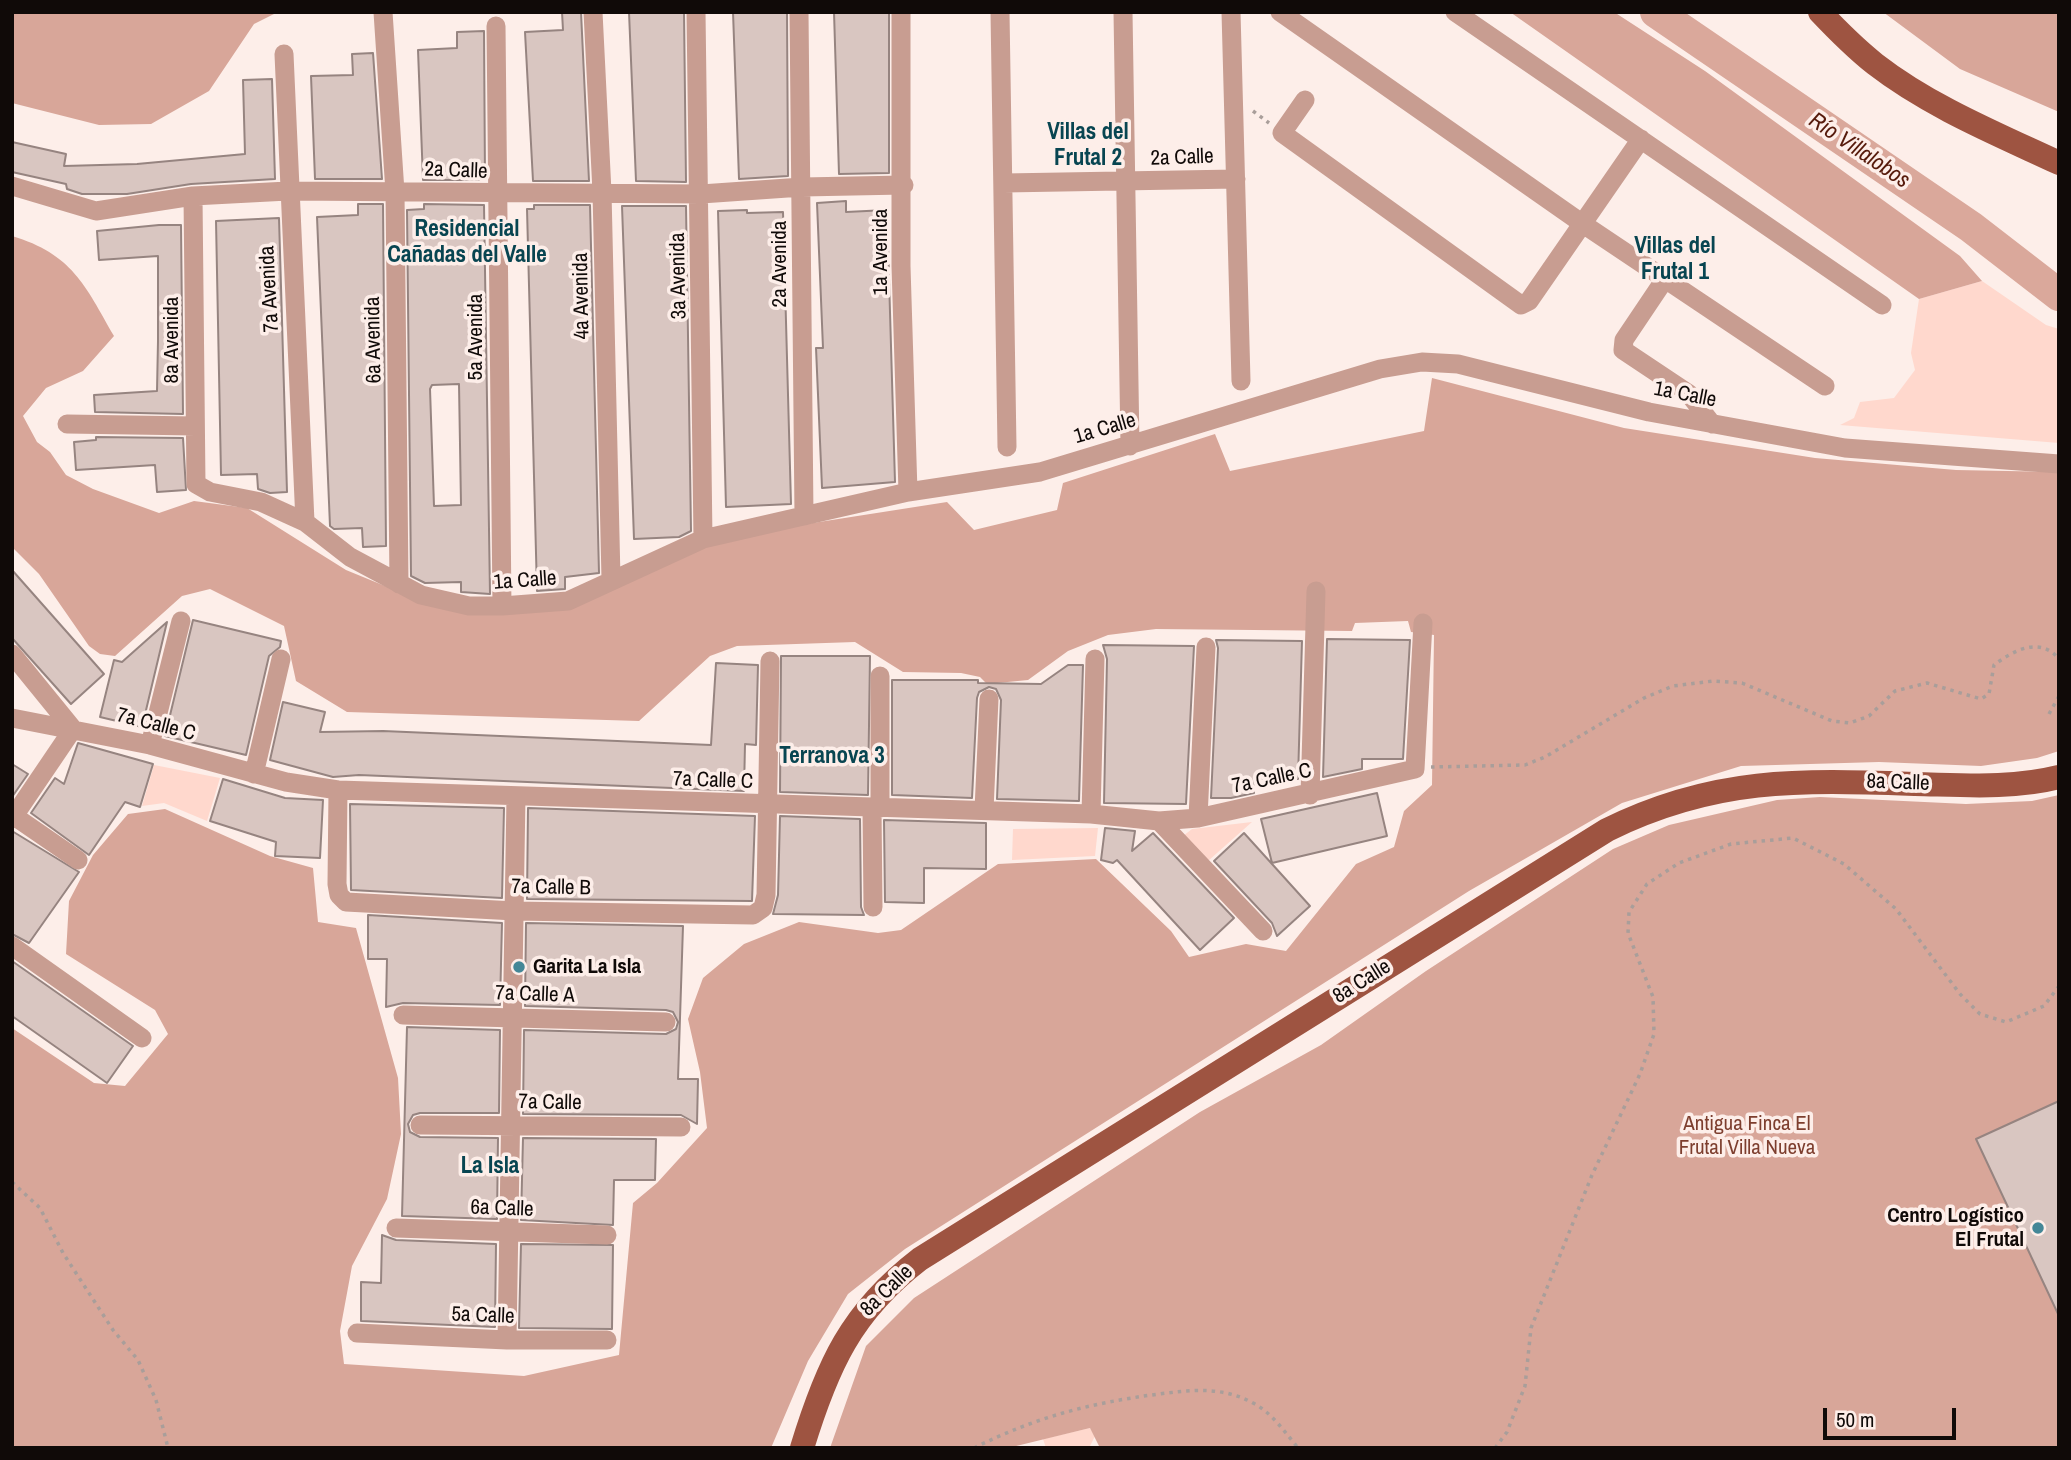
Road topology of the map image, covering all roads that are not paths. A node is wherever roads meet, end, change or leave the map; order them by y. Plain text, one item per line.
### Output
1 (383, 12) edge
2 (593, 12) edge
3 (696, 12) edge
4 (799, 12) edge
5 (901, 12) edge
6 (1000, 12) edge
7 (1123, 12) edge
8 (1231, 12) edge
9 (1280, 12) edge
10 (1455, 12) edge
11 (1820, 12) edge
12 (496, 26) dead end
13 (284, 54) dead end
14 (1305, 100) dead end
15 (1641, 139) junction
16 (2059, 163) edge
17 (1236, 179) junction
18 (1004, 183) junction
19 (1125, 183) junction
20 (904, 185) junction
21 (12, 186) edge
22 (802, 187) junction
23 (288, 191) junction
24 (395, 192) junction
25 (602, 192) junction
26 (701, 194) junction
27 (193, 195) junction
28 (499, 195) junction
29 (1583, 224) junction
30 (1665, 279) junction
31 (1882, 305) dead end
32 (1241, 381) dead end
33 (1825, 386) dead end
34 (67, 424) dead end
35 (1712, 424) junction
36 (195, 426) junction
37 (1130, 446) junction
38 (1007, 447) dead end
39 (2059, 464) edge
40 (196, 484) joint
41 (908, 492) junction
42 (804, 516) junction
43 (305, 522) junction
44 (703, 538) junction
45 (611, 579) junction
46 (399, 584) junction
47 (1316, 592) dead end
48 (502, 606) junction
49 (181, 621) dead end
50 (1423, 623) dead end
51 (1206, 647) dead end
52 (12, 654) edge
53 (281, 659) dead end
54 (1095, 659) dead end
55 (770, 661) dead end
56 (880, 676) dead end
57 (989, 699) dead end
58 (12, 718) edge
59 (74, 729) junction
60 (150, 745) junction
61 (254, 774) junction
62 (2059, 777) edge
63 (338, 790) junction
64 (1310, 795) junction
65 (516, 796) junction
66 (768, 806) junction
67 (876, 808) junction
68 (984, 810) junction
69 (1091, 814) junction
70 (13, 818) edge
71 (1198, 818) junction
72 (1159, 821) junction
73 (78, 860) dead end
74 (873, 907) dead end
75 (515, 911) junction
76 (1263, 931) dead end
77 (12, 946) edge
78 (403, 1015) dead end
79 (514, 1017) junction
80 (666, 1022) dead end
81 (142, 1038) dead end
82 (419, 1125) dead end
83 (511, 1126) junction
84 (681, 1127) dead end
85 (396, 1228) dead end
86 (509, 1231) junction
87 (607, 1235) dead end
88 (357, 1333) dead end
89 (508, 1340) junction
90 (607, 1340) dead end
91 (802, 1448) edge

1 - 24 street, 6a Avenida
2 - 25 street, 4a Avenida
3 - 26 street, 3a Avenida
4 - 22 street, 2a Avenida
5 - 20 street, 1a Avenida
6 - 18 street
7 - 19 street
8 - 17 street
9 - 29 street
10 - 15 street
11 - 16 main road
12 - 28 street, 5a Avenida
13 - 23 street, 7a Avenida
14 - 29 street
15 - 29 street
15 - 31 street
17 - 19 street, 2a Calle
17 - 32 street
18 - 19 street, 2a Calle
18 - 38 street
19 - 37 street
20 - 22 street, 2a Calle
20 - 41 street, 1a Avenida
21 - 27 street, 2a Calle
22 - 26 street, 2a Calle
22 - 42 street, 2a Avenida
23 - 24 street, 2a Calle
23 - 27 street, 2a Calle
23 - 43 street, 7a Avenida
24 - 28 street, 2a Calle
24 - 46 street, 6a Avenida
25 - 26 street, 2a Calle
25 - 28 street, 2a Calle
25 - 45 street, 4a Avenida
26 - 44 street, 3a Avenida
27 - 36 street, 8a Avenida
28 - 48 street, 5a Avenida
29 - 30 street
30 - 33 street
30 - 35 street
34 - 36 street
35 - 37 street, 1a Calle
35 - 39 street, 1a Calle
36 - 40 street, 8a Avenida
37 - 41 street, 1a Calle
40 - 43 street, 1a Calle
41 - 42 street, 1a Calle
42 - 44 street, 1a Calle
43 - 46 street, 1a Calle
44 - 45 street, 1a Calle
45 - 48 street, 1a Calle
46 - 48 street, 1a Calle
47 - 64 street
49 - 60 street
50 - 64 street, 7a Calle C
51 - 71 street
52 - 59 street
53 - 61 street
54 - 69 street
55 - 66 street
56 - 67 street
57 - 68 street
58 - 59 street, 7a Calle C
59 - 60 street, 7a Calle C
59 - 70 street
60 - 61 street, 7a Calle C
61 - 63 street, 7a Calle C
62 - 91 main road, 8a Calle
63 - 65 street, 7a Calle C
63 - 75 street, 7a Calle B
64 - 71 street, 7a Calle C
65 - 66 street, 7a Calle C
65 - 75 street
66 - 67 street, 7a Calle C
66 - 75 street, 7a Calle B
67 - 68 street, 7a Calle C
67 - 74 street
68 - 69 street, 7a Calle C
69 - 72 street, 7a Calle C
70 - 73 street
71 - 72 street, 7a Calle C
72 - 76 street
75 - 79 street
77 - 81 street
78 - 79 street, 7a Calle A
79 - 80 street, 7a Calle A
79 - 83 street
82 - 83 street, 7a Calle
83 - 84 street, 7a Calle
83 - 86 street
85 - 86 street, 6a Calle
86 - 87 street, 6a Calle
86 - 89 street
88 - 89 street, 5a Calle
89 - 90 street, 5a Calle

